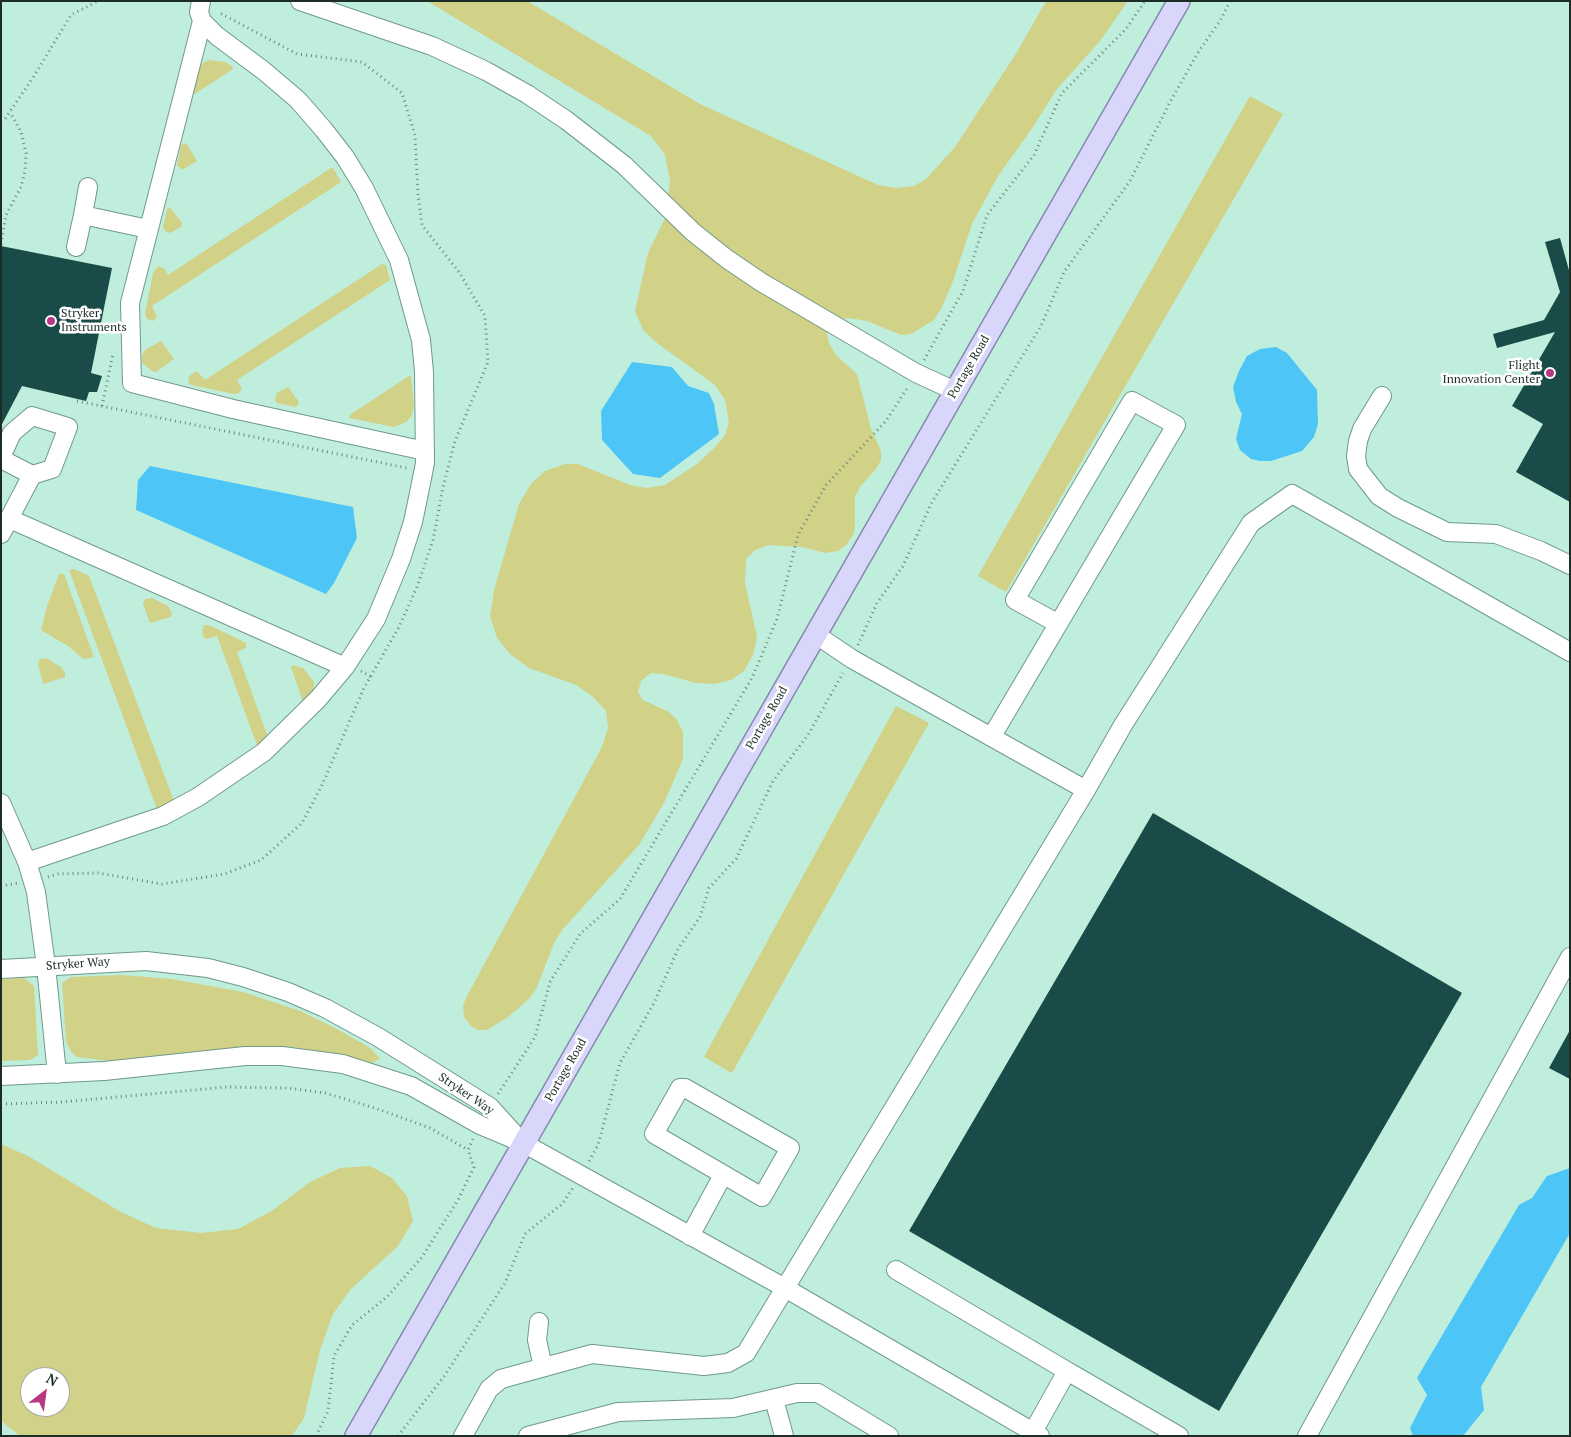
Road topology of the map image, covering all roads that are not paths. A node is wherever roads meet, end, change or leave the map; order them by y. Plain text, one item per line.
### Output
1 (300, 1) edge
2 (1179, 1) edge
3 (201, 9) edge
4 (88, 187) dead end
5 (83, 214) junction
6 (148, 229) junction
7 (76, 247) dead end
8 (955, 391) junction
9 (1382, 396) dead end
10 (425, 451) junction
11 (1, 458) edge
12 (32, 475) junction
13 (6, 527) edge
14 (1570, 565) edge
15 (1057, 624) junction
16 (815, 634) junction
17 (1570, 652) edge
18 (352, 668) junction
19 (992, 736) junction
20 (1086, 790) junction
21 (1, 804) edge
22 (27, 862) junction
23 (1570, 957) edge
24 (46, 966) junction
25 (1, 968) edge
26 (57, 1074) junction
27 (1, 1076) edge
28 (523, 1143) junction
29 (723, 1175) junction
30 (690, 1236) junction
31 (896, 1270) dead end
32 (785, 1288) junction
33 (539, 1322) dead end
34 (543, 1368) junction
35 (1068, 1371) junction
36 (774, 1399) junction
37 (1036, 1434) edge
38 (356, 1436) edge
39 (463, 1436) edge
40 (528, 1436) edge
41 (784, 1436) edge
42 (889, 1436) edge
43 (1179, 1436) edge
44 (1307, 1436) edge

1 - 8 street
2 - 8 main road, Portage Road
3 - 6 street
3 - 10 street
4 - 5 street
5 - 6 street
5 - 7 street
6 - 10 street
8 - 16 main road, Portage Road
9 - 14 street
10 - 18 street
11 - 12 street
11 - 12 street
12 - 13 street
13 - 18 street
15 - 15 street
15 - 19 street
16 - 19 street
16 - 28 main road, Portage Road
17 - 20 street
18 - 22 street
19 - 20 street
20 - 32 street
21 - 22 street
22 - 24 street
23 - 44 street
24 - 25 street, Stryker Way
24 - 26 street
24 - 28 street, Stryker Way
26 - 27 street, Stryker Way
26 - 28 street, Stryker Way
28 - 30 street
28 - 38 main road, Portage Road
29 - 29 street
29 - 30 street
30 - 32 street
31 - 35 street
32 - 34 street
32 - 37 street
33 - 34 street
34 - 39 street
35 - 37 street
35 - 43 street
36 - 40 street
36 - 41 street
36 - 42 street

